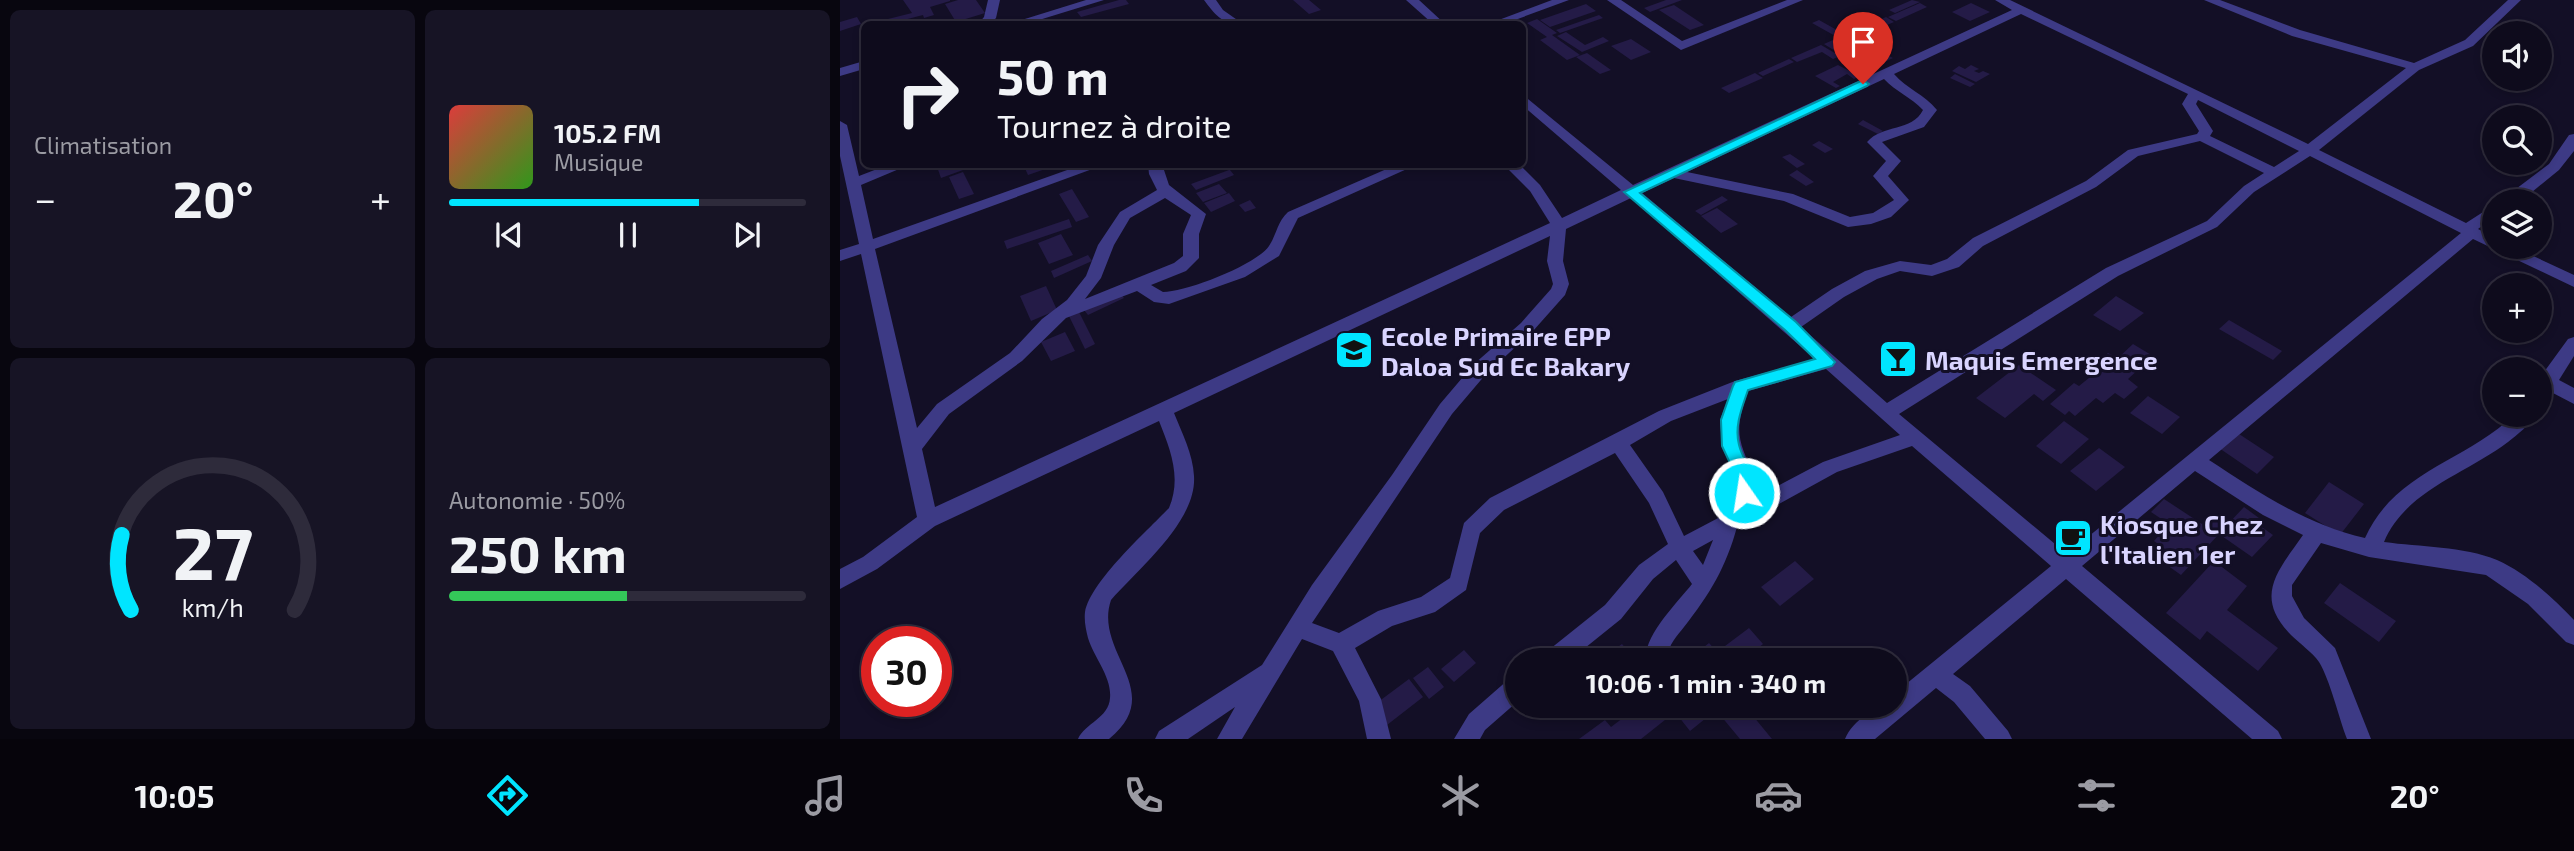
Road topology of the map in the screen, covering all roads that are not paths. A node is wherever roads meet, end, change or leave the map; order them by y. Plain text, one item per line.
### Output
1 (993, 0) edge
2 (1098, 0) edge
3 (1210, 0) edge
4 (1412, 0) edge
5 (1563, 0) edge
6 (1613, 0) edge
7 (1797, 0) edge
8 (2002, 0) edge
9 (2210, 0) edge
10 (2515, 0) edge
11 (2021, 10) junction
12 (987, 21) edge
13 (1025, 21) edge
14 (1232, 21) edge
15 (1436, 21) edge
16 (1503, 21) edge
17 (861, 66) edge
18 (2415, 67) junction
19 (840, 72) edge
20 (1886, 73) junction
21 (2195, 93) junction
22 (1526, 106) edge
23 (840, 125) edge
24 (2202, 137) junction
25 (2574, 138) edge
26 (843, 148) edge
27 (2310, 150) junction
28 (893, 168) edge
29 (1088, 168) edge
30 (1155, 168) edge
31 (1402, 168) edge
32 (1514, 168) edge
33 (1672, 173) junction
34 (2275, 173) junction
35 (853, 183) junction
36 (2524, 189) edge
37 (1164, 192) junction
38 (1631, 192) junction
39 (2482, 220) edge
40 (1559, 225) junction
41 (2470, 230) junction
42 (2482, 236) edge
43 (867, 247) junction
44 (840, 256) edge
45 (2527, 259) edge
46 (2574, 282) edge
47 (1138, 284) junction
48 (1058, 317) junction
49 (1790, 326) junction
50 (2574, 344) edge
51 (1827, 362) junction
52 (2552, 375) edge
53 (1741, 386) junction
54 (2552, 391) edge
55 (2574, 397) edge
56 (1164, 410) junction
57 (1886, 413) junction
58 (2513, 427) edge
59 (1916, 438) junction
60 (1618, 443) junction
61 (912, 448) junction
62 (2195, 461) junction
63 (928, 520) junction
64 (1728, 523) junction
65 (2316, 532) junction
66 (1680, 548) junction
67 (2371, 548) junction
68 (2066, 566) junction
69 (840, 579) edge
70 (1704, 585) junction
71 (1299, 628) junction
72 (2574, 635) edge
73 (1341, 644) junction
74 (1568, 648) edge
75 (1658, 648) edge
76 (1269, 672) junction
77 (1936, 674) junction
78 (1505, 698) edge
79 (1090, 739) edge
80 (1167, 739) edge
81 (1229, 739) edge
82 (1378, 739) edge
83 (1466, 739) edge
84 (1857, 739) edge
85 (2000, 739) edge
86 (2270, 739) edge
87 (2359, 739) edge

1 - 12 street
2 - 13 street
3 - 14 street
4 - 15 street
5 - 16 street
6 - 7 street
8 - 11 street
9 - 18 street
10 - 18 street
11 - 20 street
11 - 21 street
17 - 19 street
18 - 27 street
20 - 33 street
20 - 33 street
21 - 24 street
21 - 27 street
22 - 38 street
23 - 26 street
24 - 34 street
24 - 49 street
25 - 36 street
26 - 35 street
27 - 34 street
27 - 41 street
28 - 35 street
29 - 43 street
30 - 37 street
31 - 47 street
32 - 40 street
33 - 38 street
34 - 57 street
35 - 43 street
37 - 47 street
37 - 48 street
38 - 40 street
38 - 49 street
39 - 41 street
40 - 56 street
40 - 71 street
41 - 42 street
41 - 62 street
43 - 44 street
43 - 61 street
45 - 46 street
47 - 48 street
48 - 61 street
49 - 51 street
50 - 52 street
51 - 53 street
51 - 57 street
53 - 60 street
53 - 64 street
54 - 55 street
56 - 63 street
56 - 79 street
57 - 59 street
58 - 67 street
59 - 64 street
59 - 68 street
60 - 66 street
60 - 73 street
61 - 63 street
62 - 65 street
62 - 68 street
63 - 69 street
64 - 66 street
64 - 70 street
65 - 67 street
65 - 87 street
66 - 70 street
66 - 74 street
67 - 72 street
68 - 77 street
68 - 86 street
70 - 75 street
71 - 73 street
71 - 76 street
73 - 82 street
76 - 80 street
76 - 81 street
77 - 84 street
77 - 85 street
78 - 83 street

